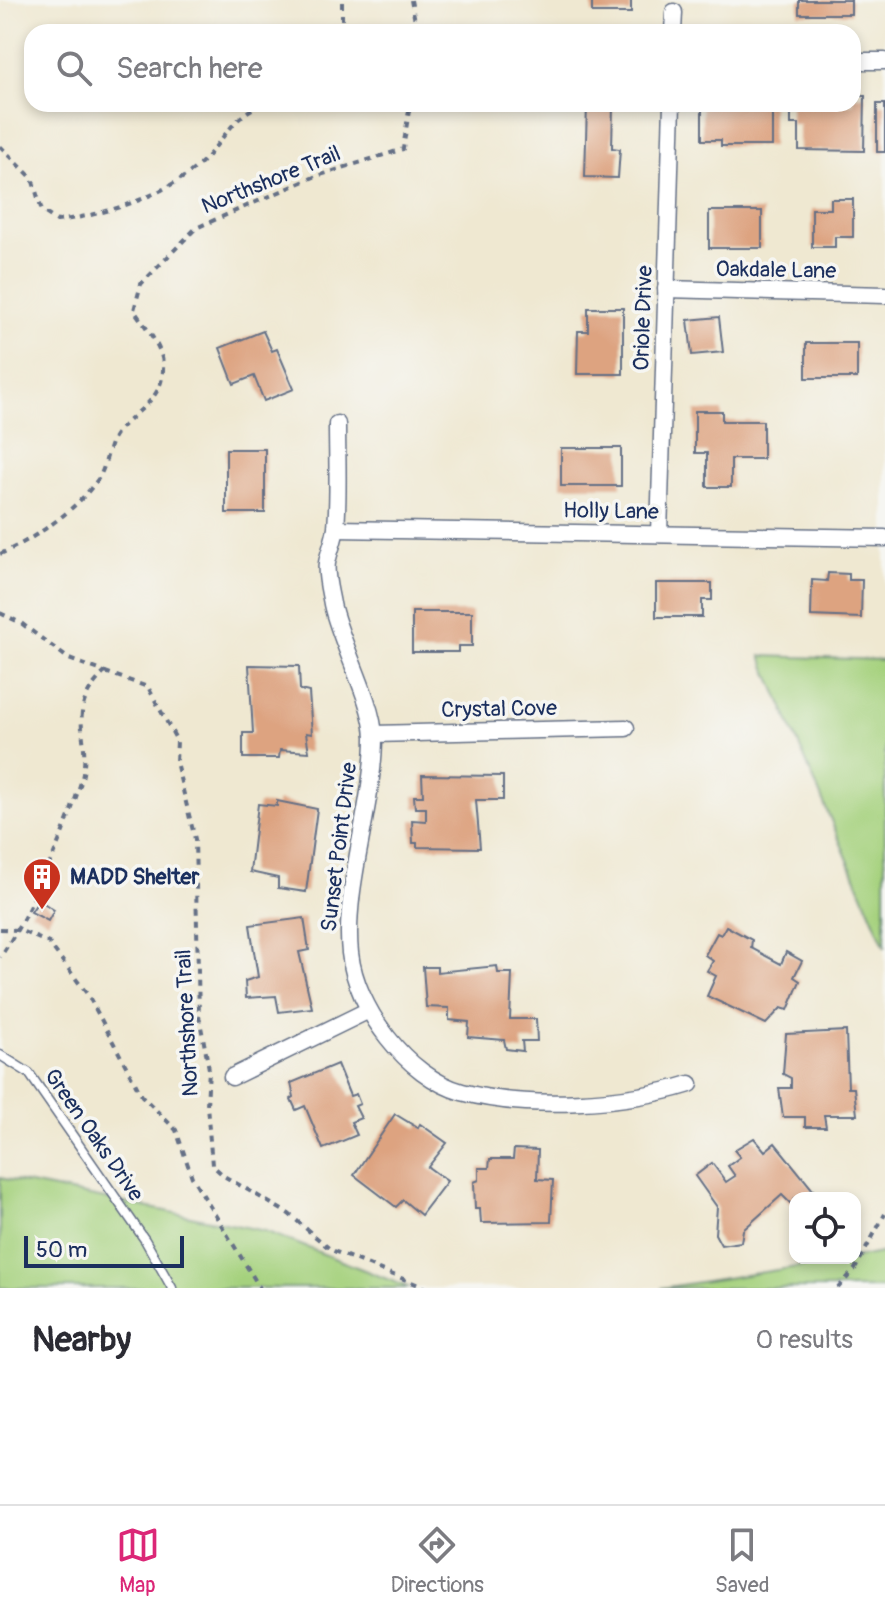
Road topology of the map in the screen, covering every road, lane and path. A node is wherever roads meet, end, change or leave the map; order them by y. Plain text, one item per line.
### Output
1 (342, 0) edge
2 (411, 0) edge
3 (674, 12) dead end
4 (342, 24) edge
5 (416, 24) edge
6 (673, 24) edge
7 (861, 61) edge
8 (885, 61) edge
9 (246, 112) edge
10 (409, 112) edge
11 (672, 112) edge
12 (0, 146) edge
13 (666, 289) junction
14 (885, 295) edge
15 (337, 424) dead end
16 (336, 529) junction
17 (659, 534) junction
18 (885, 538) edge
19 (0, 554) edge
20 (0, 613) edge
21 (105, 672) junction
22 (626, 728) dead end
23 (374, 734) junction
24 (0, 929) edge
25 (19, 930) junction
26 (0, 957) edge
27 (367, 1011) junction
28 (0, 1055) edge
29 (232, 1077) dead end
30 (690, 1084) dead end
31 (885, 1214) edge
32 (172, 1288) edge
33 (260, 1288) edge
34 (426, 1288) edge
35 (838, 1288) edge

1 - 4 path
2 - 5 path
3 - 6 street
7 - 8 street
9 - 12 path, Northshore Trail
10 - 19 path, Northshore Trail
11 - 13 street, Oriole Drive
13 - 14 street, Oakdale Lane
13 - 17 street, Oriole Drive
15 - 16 street, Sunset Point Drive
16 - 17 street, Holly Lane
16 - 23 street, Sunset Point Drive
17 - 18 street, Holly Lane
20 - 21 path, Northshore Trail
21 - 25 path
21 - 34 path, Northshore Trail
22 - 23 street, Crystal Cove
23 - 27 street, Sunset Point Drive
24 - 25 path, Northshore Trail
25 - 26 path
25 - 33 path, Northshore Trail
27 - 29 street
27 - 30 street, Sunset Point Drive
28 - 32 lane, Green Oaks Drive
31 - 35 path

